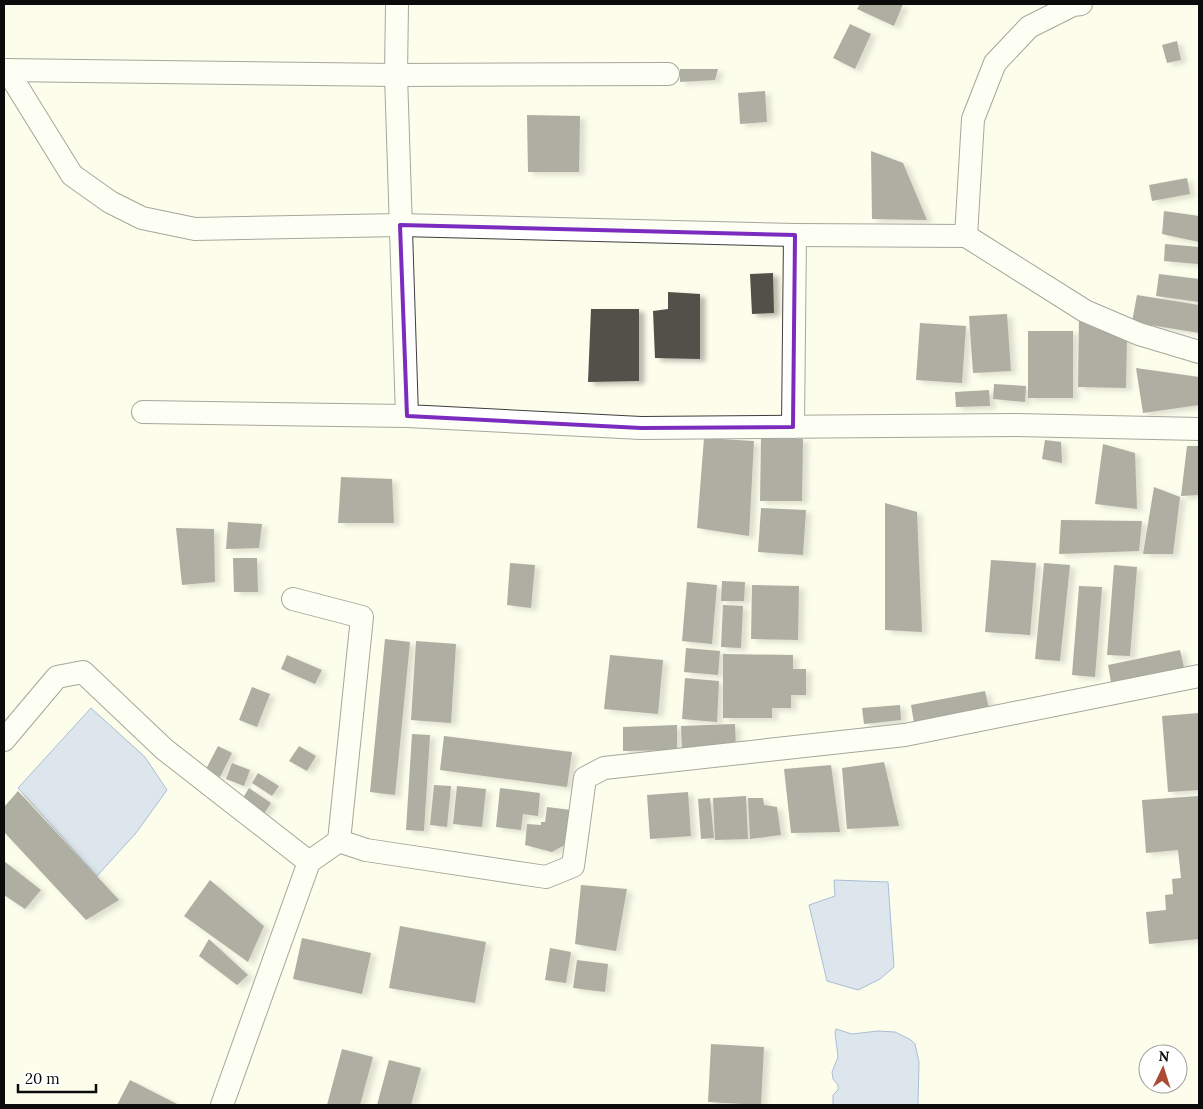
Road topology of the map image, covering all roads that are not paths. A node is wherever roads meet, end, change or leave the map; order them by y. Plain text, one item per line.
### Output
1 (397, 4) edge
2 (1081, 4) edge
3 (5, 70) edge
4 (668, 74) dead end
5 (396, 75) junction
6 (400, 225) junction
7 (795, 235) junction
8 (966, 236) junction
9 (1199, 352) edge
10 (143, 412) dead end
11 (407, 416) junction
12 (793, 427) junction
13 (1199, 429) edge
14 (293, 599) dead end
15 (1199, 676) edge
16 (4, 740) edge
17 (339, 841) junction
18 (309, 862) junction
19 (222, 1105) edge

1 - 5 street
2 - 8 street
3 - 5 street
3 - 6 street
4 - 5 street
5 - 6 street
6 - 7 street
6 - 11 street
7 - 8 street
7 - 12 street
8 - 9 street
10 - 11 street
11 - 12 street
12 - 13 street
14 - 17 street
15 - 17 street
16 - 18 street
17 - 18 street
18 - 19 street

